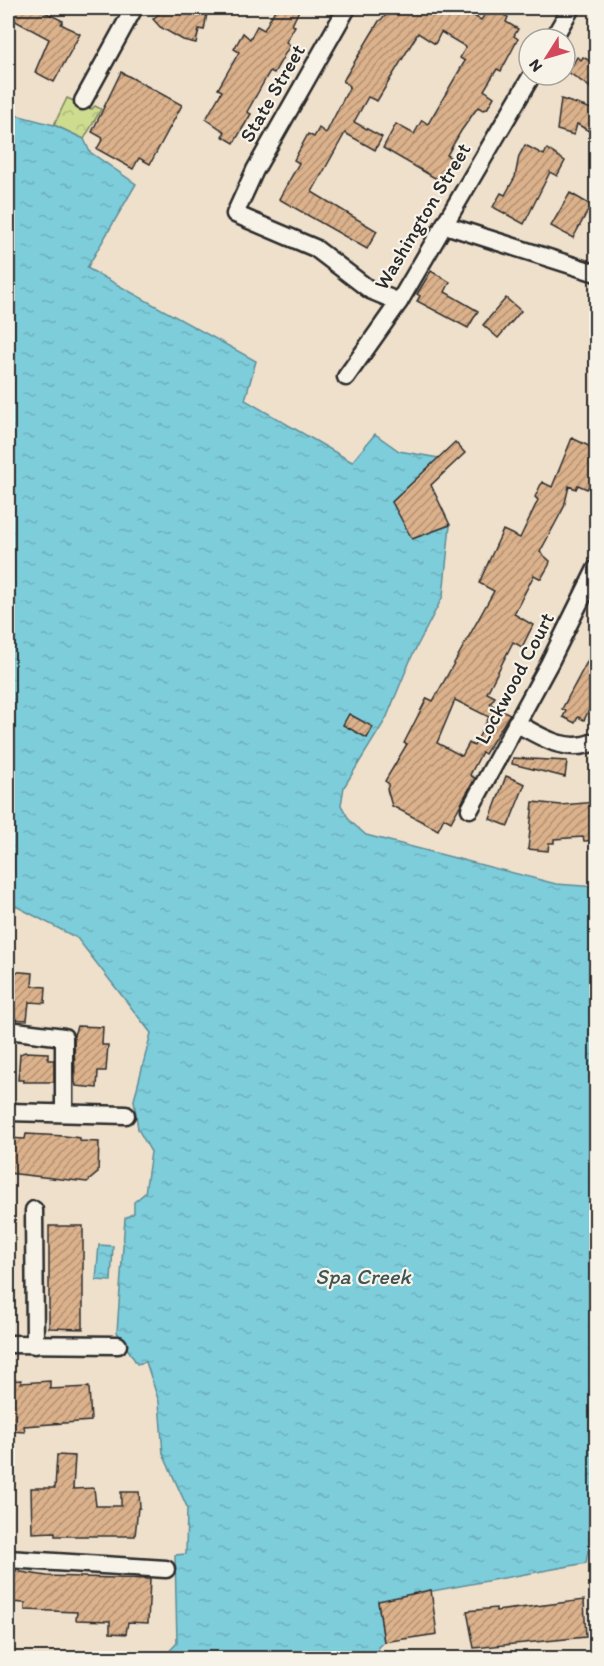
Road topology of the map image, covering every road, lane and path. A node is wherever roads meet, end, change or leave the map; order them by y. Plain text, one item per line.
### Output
1 (134, 8) edge
2 (347, 8) edge
3 (571, 8) edge
4 (560, 27) edge
5 (525, 87) edge
6 (83, 101) dead end
7 (444, 225) junction
8 (597, 273) edge
9 (399, 302) junction
10 (346, 377) dead end
11 (597, 569) edge
12 (516, 723) junction
13 (597, 741) edge
14 (470, 809) dead end
15 (8, 1030) edge
16 (8, 1112) edge
17 (64, 1113) junction
18 (126, 1114) dead end
19 (34, 1210) dead end
20 (8, 1344) edge
21 (35, 1345) junction
22 (118, 1345) dead end
23 (8, 1559) edge
24 (166, 1569) dead end

1 - 6 street
2 - 9 street, State Street
3 - 4 street
5 - 7 street, Washington Street
7 - 8 street
7 - 9 street, Washington Street
9 - 10 street, Washington Street
11 - 12 street, Lockwood Court
12 - 13 street
12 - 14 street, Lockwood Court
15 - 17 street
16 - 17 street
17 - 18 street
19 - 21 street
20 - 21 street
21 - 22 street
23 - 24 street

